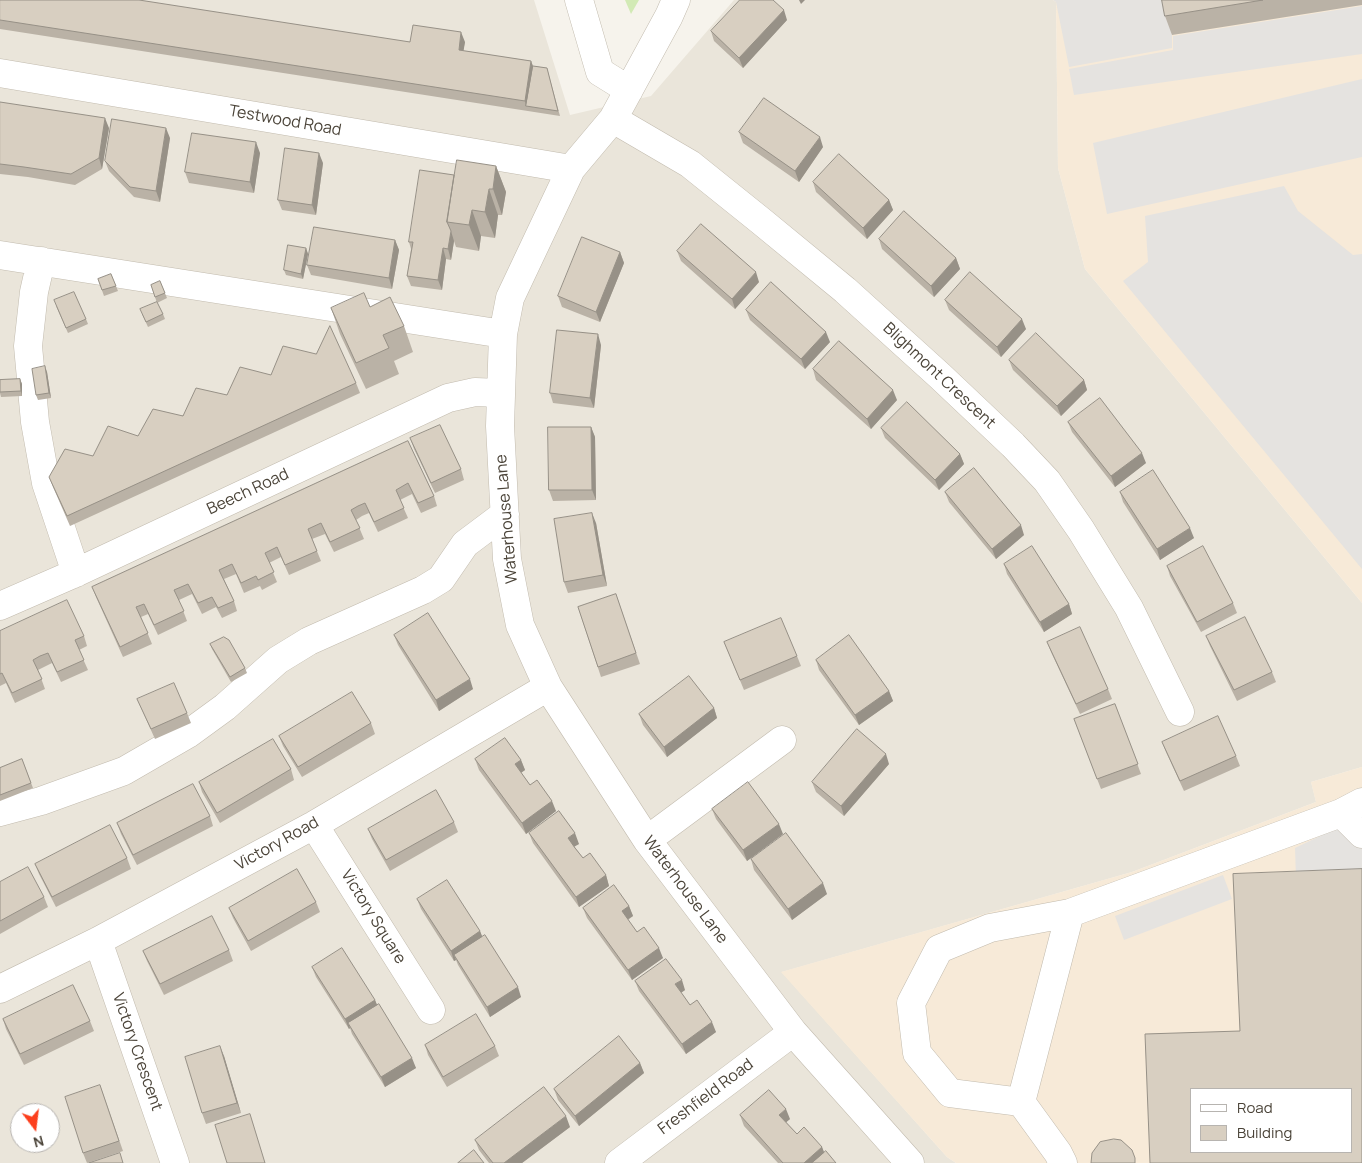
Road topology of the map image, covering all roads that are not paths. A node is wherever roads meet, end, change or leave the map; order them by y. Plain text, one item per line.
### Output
1 (579, 0) edge
2 (676, 0) edge
3 (0, 72) edge
4 (629, 90) junction
5 (613, 119) junction
6 (570, 169) junction
7 (0, 254) edge
8 (41, 261) junction
9 (503, 334) junction
10 (500, 392) junction
11 (505, 514) junction
12 (76, 573) junction
13 (0, 606) edge
14 (548, 687) junction
15 (1180, 712) dead end
16 (782, 740) dead end
17 (1352, 807) edge
18 (0, 812) edge
19 (314, 824) junction
20 (1362, 834) edge
21 (646, 840) junction
22 (1070, 913) junction
23 (98, 941) junction
24 (0, 989) edge
25 (431, 1010) dead end
26 (793, 1032) junction
27 (1021, 1102) junction
28 (175, 1163) edge
29 (619, 1163) edge
30 (910, 1163) edge
31 (1063, 1163) edge

1 - 4 street
2 - 4 street, Waterhouse Lane
3 - 6 street, Testwood Road
4 - 5 street, Waterhouse Lane
5 - 6 street, Waterhouse Lane
5 - 15 street, Blighmont Crescent
6 - 9 street, Waterhouse Lane
7 - 8 street
8 - 9 street
8 - 12 street
9 - 10 street, Waterhouse Lane
10 - 11 street, Waterhouse Lane
10 - 12 street, Beech Road
11 - 14 street, Waterhouse Lane
11 - 18 street
12 - 13 street, Beech Road
14 - 19 street, Victory Road
14 - 21 street, Waterhouse Lane
16 - 21 street
17 - 20 street
17 - 22 street
19 - 23 street, Victory Road
19 - 25 street, Victory Square
21 - 26 street, Waterhouse Lane
22 - 27 street
22 - 27 street
23 - 24 street, Victory Road
23 - 28 street, Victory Crescent
26 - 29 street, Freshfield Road
26 - 30 street, Waterhouse Lane
27 - 31 street

